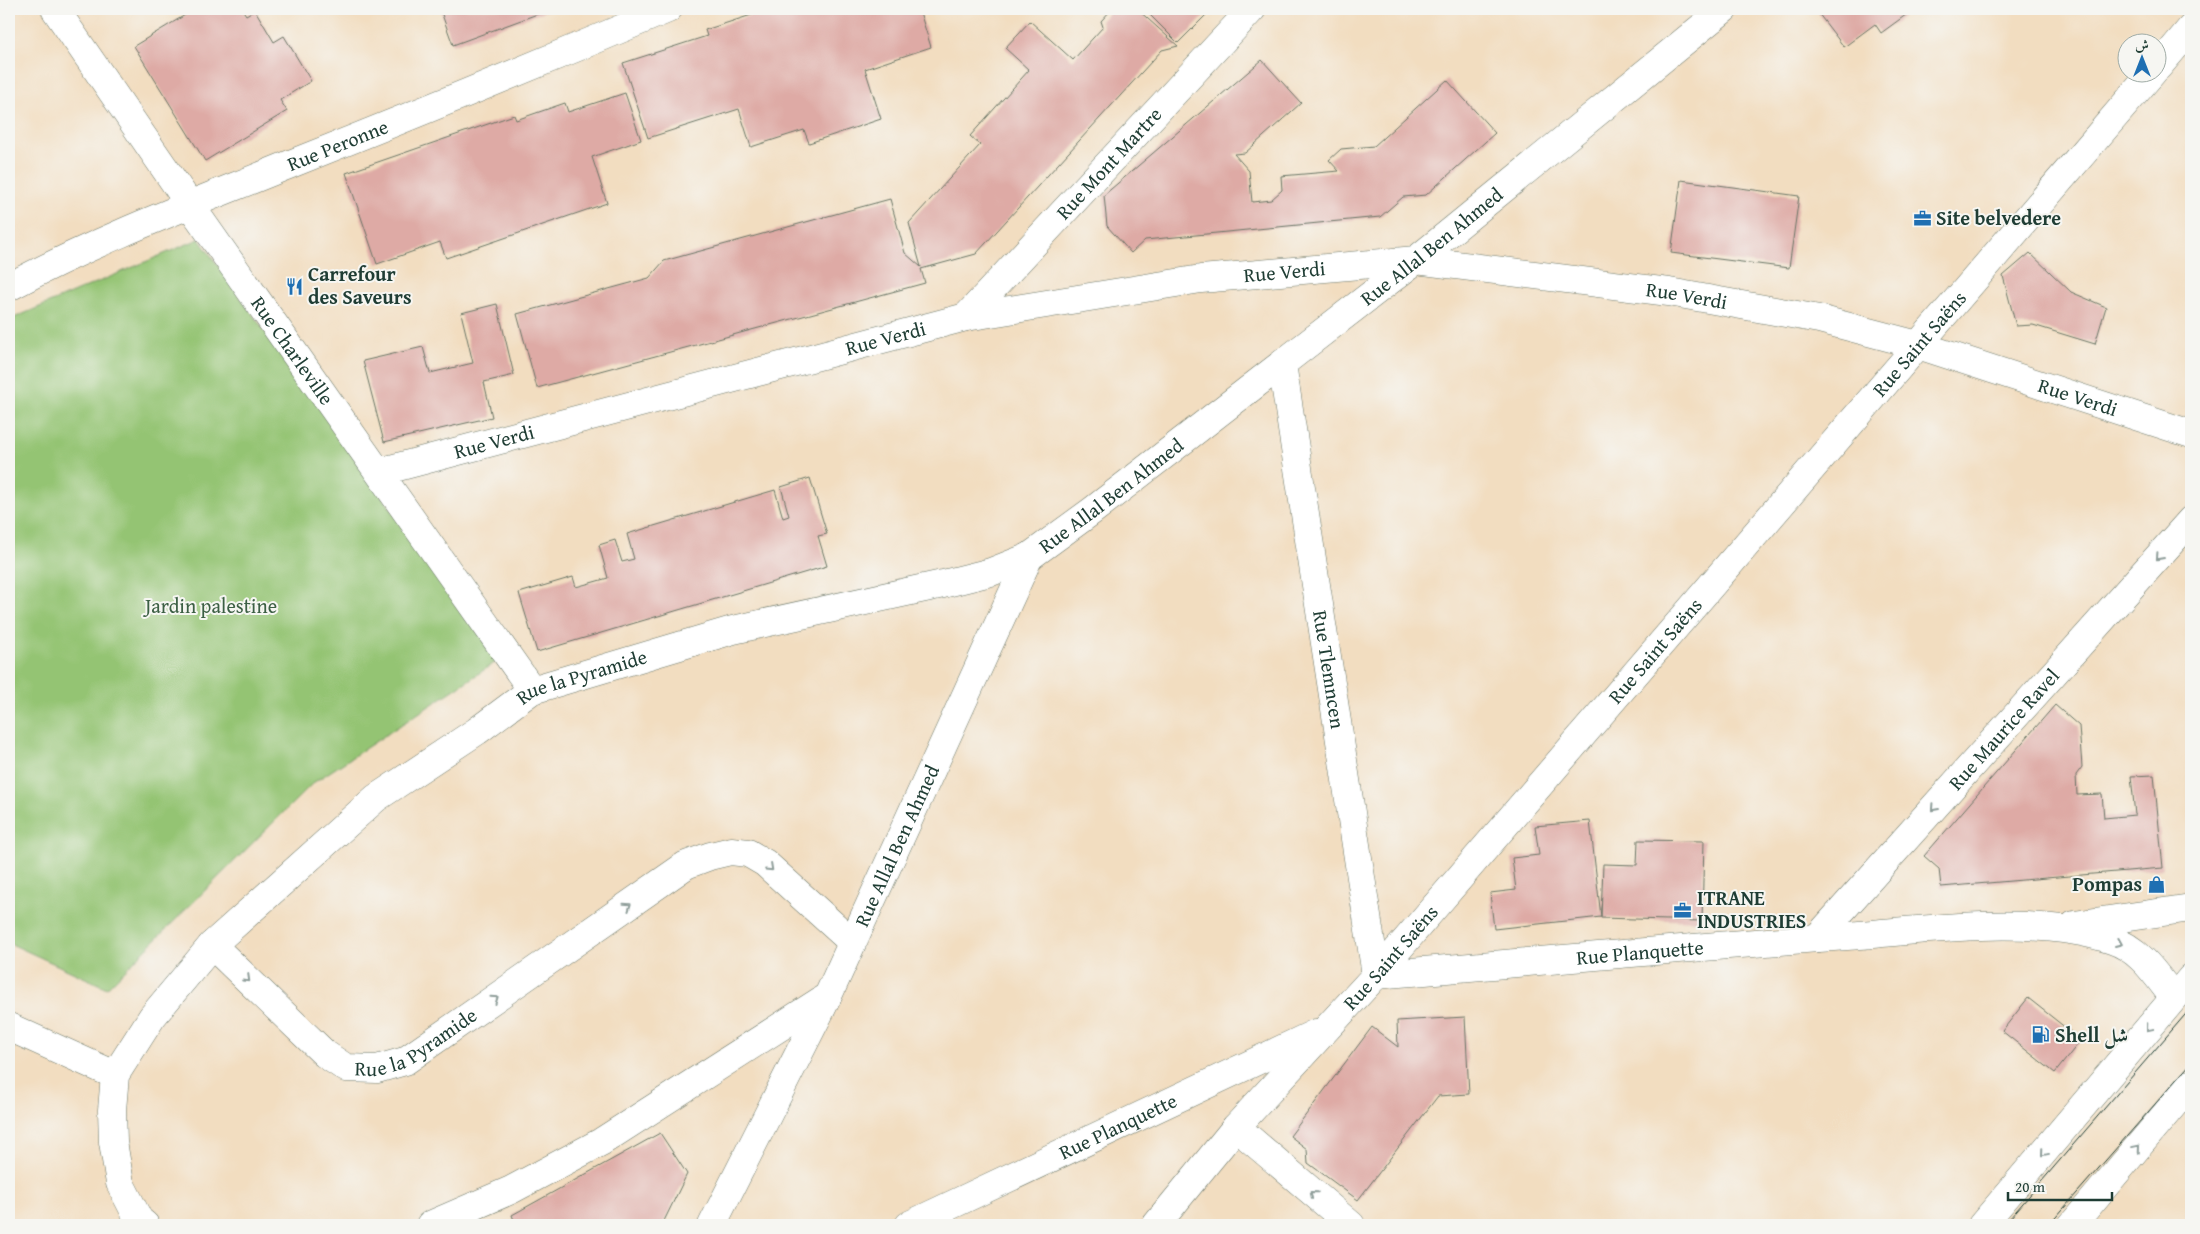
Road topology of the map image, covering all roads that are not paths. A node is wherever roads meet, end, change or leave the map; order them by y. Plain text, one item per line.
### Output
1 (56, 9) edge
2 (668, 9) edge
3 (1252, 9) edge
4 (1724, 9) edge
5 (2191, 28) edge
6 (2168, 55) edge
7 (2144, 82) edge
8 (190, 205) junction
9 (1416, 260) junction
10 (9, 287) edge
11 (966, 316) junction
12 (1918, 345) junction
13 (1282, 364) junction
14 (2191, 434) edge
15 (379, 472) junction
16 (2191, 520) edge
17 (1028, 557) junction
18 (532, 690) junction
19 (2191, 908) edge
20 (2054, 928) junction
21 (1817, 938) junction
22 (852, 942) junction
23 (212, 945) junction
24 (1376, 975) junction
25 (2191, 978) edge
26 (826, 998) junction
27 (2174, 998) junction
28 (9, 1026) edge
29 (1328, 1027) junction
30 (115, 1075) junction
31 (2191, 1084) edge
32 (1236, 1128) junction
33 (145, 1225) edge
34 (430, 1225) edge
35 (712, 1225) edge
36 (909, 1225) edge
37 (1156, 1225) edge
38 (1350, 1225) edge
39 (1982, 1225) edge
40 (2072, 1225) edge

1 - 8 street, Rue Charleville
2 - 8 street, Rue Peronne
3 - 11 street, Rue Mont Martre
4 - 9 street, Rue Allal Ben Ahmed
5 - 6 street
7 - 12 street, Rue Saint Saëns
8 - 10 street, Rue Peronne
8 - 15 street, Rue Charleville
9 - 11 street, Rue Verdi
9 - 12 street, Rue Verdi
9 - 13 street, Rue Allal Ben Ahmed
11 - 15 street, Rue Verdi
12 - 14 street, Rue Verdi
12 - 24 street, Rue Saint Saëns
13 - 17 street, Rue Allal Ben Ahmed
13 - 24 street, Rue Tlemncen
15 - 18 street, Rue Charleville
16 -> 21 street, Rue Maurice Ravel
17 - 18 street, Rue la Pyramide
17 - 22 street, Rue Allal Ben Ahmed
18 - 23 street, Rue la Pyramide
19 - 20 street, Rue Planquette
20 - 21 street, Rue Planquette
20 -> 27 street, Rue Planquette
21 - 24 street, Rue Planquette
23 -> 22 street, Rue la Pyramide
22 - 26 street, Rue Allal Ben Ahmed
23 - 30 street, Rue la Pyramide
24 - 29 street, Rue Saint Saëns
25 - 27 street
26 - 34 street
26 - 35 street, Rue Allal Ben Ahmed
27 -> 39 street
28 - 30 street
29 - 32 street, Rue Saint Saëns
29 - 36 street, Rue Planquette
30 - 33 street, Rue la Pyramide
40 -> 31 street
32 - 37 street, Rue Saint Saëns
38 -> 32 street

